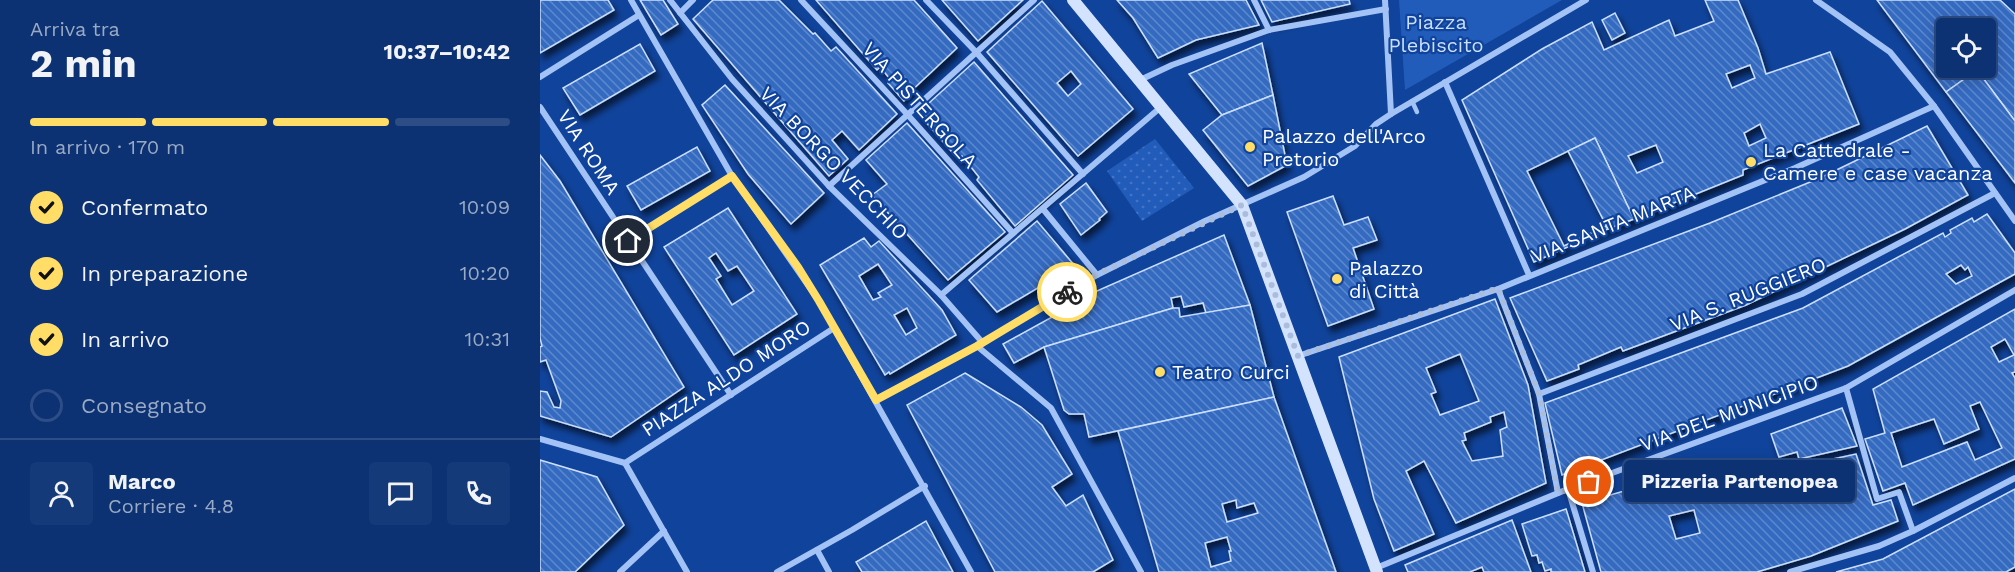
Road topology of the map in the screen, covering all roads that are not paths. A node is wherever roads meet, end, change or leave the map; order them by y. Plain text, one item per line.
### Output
1 (631, 0) edge
2 (670, 0) edge
3 (693, 0) edge
4 (801, 0) edge
5 (926, 0) edge
6 (1034, 0) edge
7 (1073, 0) edge
8 (1254, 0) edge
9 (1385, 0) edge
10 (1586, 0) edge
11 (1816, 0) edge
12 (1386, 9) junction
13 (680, 13) junction
14 (639, 15) junction
15 (1269, 30) junction
16 (976, 52) junction
17 (540, 77) edge
18 (1140, 80) junction
19 (1445, 82) junction
20 (1412, 101) junction
21 (1934, 106) junction
22 (540, 107) edge
23 (1161, 107) junction
24 (1417, 112) dead end
25 (907, 114) junction
26 (1391, 114) junction
27 (1371, 130) junction
28 (1375, 137) dead end
29 (1083, 174) junction
30 (732, 176) junction
31 (829, 186) junction
32 (1995, 193) junction
33 (1242, 205) junction
34 (1043, 209) junction
35 (2015, 221) edge
36 (1013, 233) junction
37 (628, 241) junction
38 (1096, 275) junction
39 (1529, 275) junction
40 (1498, 288) junction
41 (2015, 290) edge
42 (941, 295) junction
43 (834, 328) junction
44 (980, 344) junction
45 (1298, 356) junction
46 (1846, 388) junction
47 (1539, 394) junction
48 (731, 395) junction
49 (876, 400) junction
50 (540, 439) edge
51 (625, 463) junction
52 (2015, 478) edge
53 (925, 486) junction
54 (1568, 489) junction
55 (1558, 493) junction
56 (664, 531) junction
57 (1913, 531) junction
58 (817, 550) junction
59 (1140, 569) edge
60 (1377, 570) edge
61 (620, 572) edge
62 (687, 572) edge
63 (777, 572) edge
64 (830, 572) edge
65 (972, 572) edge
66 (1130, 572) edge
67 (1593, 572) edge
68 (1790, 572) edge

1 - 14 street
2 - 13 street, VIA BORGO VECCHIO
3 - 13 street
4 - 25 street, VIA PISTERGOLA
5 - 16 street
6 - 16 street
7 - 18 street
8 - 15 street
9 - 12 street
10 - 19 street
11 - 21 street
12 - 15 street
12 - 26 street
13 - 31 street, VIA BORGO VECCHIO
14 - 17 street
14 - 30 street
15 - 18 street
16 - 25 street
16 - 29 street
18 - 23 street
19 - 20 street
19 - 39 street
20 - 24 lane
20 - 26 street
21 - 32 street
21 - 39 street, VIA SANTA MARTA
22 - 37 street, VIA ROMA
23 - 29 street
23 - 33 street
25 - 31 street
25 - 36 street, VIA PISTERGOLA
26 - 27 street
27 - 28 lane
27 - 33 street
29 - 34 street
30 - 37 street
30 - 43 street
31 - 42 street, VIA BORGO VECCHIO
32 - 35 street
32 - 47 street, VIA S. RUGGIERO
33 - 38 street
33 - 45 street
34 - 36 street
34 - 38 street
36 - 42 street
37 - 48 street, VIA ROMA
38 - 44 street
39 - 40 street, VIA SANTA MARTA
40 - 45 street, VIA SANTA MARTA
40 - 47 street
41 - 46 street, VIA DEL MUNICIPIO
42 - 44 street, VIA BORGO VECCHIO
43 - 48 street, PIAZZA ALDO MORO
43 - 49 street, PIAZZA ALDO MORO
44 - 49 street
44 - 59 street, VIA BORGO VECCHIO
45 - 60 street
46 - 54 street, VIA DEL MUNICIPIO
46 - 57 street
47 - 55 street
48 - 51 street, PIAZZA ALDO MORO
49 - 53 street, PIAZZA ALDO MORO
50 - 51 street
51 - 56 street
52 - 57 street
53 - 58 street
53 - 65 street, PIAZZA ALDO MORO
54 - 55 street, VIA DEL MUNICIPIO
54 - 67 street
55 - 60 street, VIA DEL MUNICIPIO
56 - 61 street
56 - 62 street
57 - 68 street
58 - 63 street
58 - 64 street
59 - 66 street

